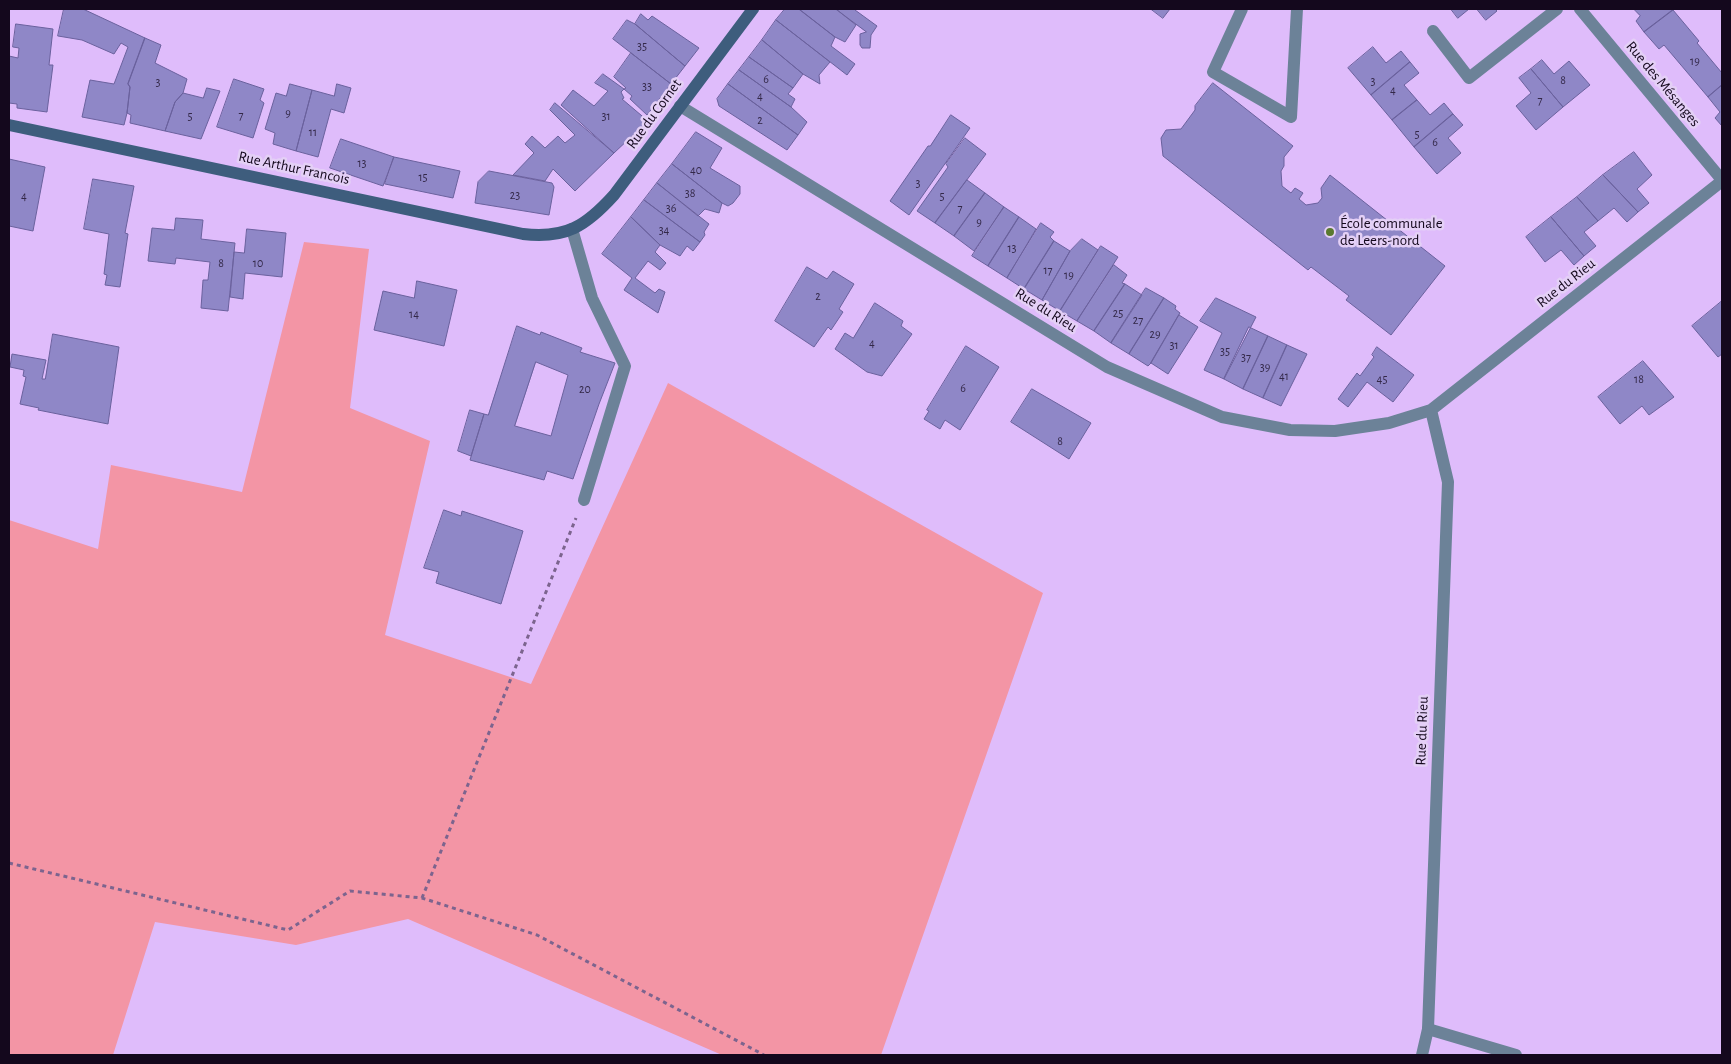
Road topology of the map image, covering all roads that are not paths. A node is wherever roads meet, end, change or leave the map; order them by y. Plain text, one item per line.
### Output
1 (753, 9) edge
2 (1242, 9) edge
3 (1297, 9) edge
4 (1557, 9) edge
5 (1580, 9) edge
6 (1433, 31) dead end
7 (680, 106) junction
8 (9, 125) edge
9 (1722, 181) edge
10 (572, 230) junction
11 (1431, 410) junction
12 (584, 500) road end
13 (1428, 1029) junction
14 (1422, 1055) edge
15 (1516, 1055) edge

1 - 7 street, Rue du Cornet
2 - 3 street
4 - 6 street
5 - 9 street, Rue des Mésanges
7 - 10 street, Rue du Cornet
7 - 11 street, Rue du Rieu
8 - 10 street, Rue Arthur Francois
9 - 11 street, Rue du Rieu
10 - 12 street
11 - 13 street, Rue du Rieu
13 - 14 street, Rue du Rieu
13 - 15 street

